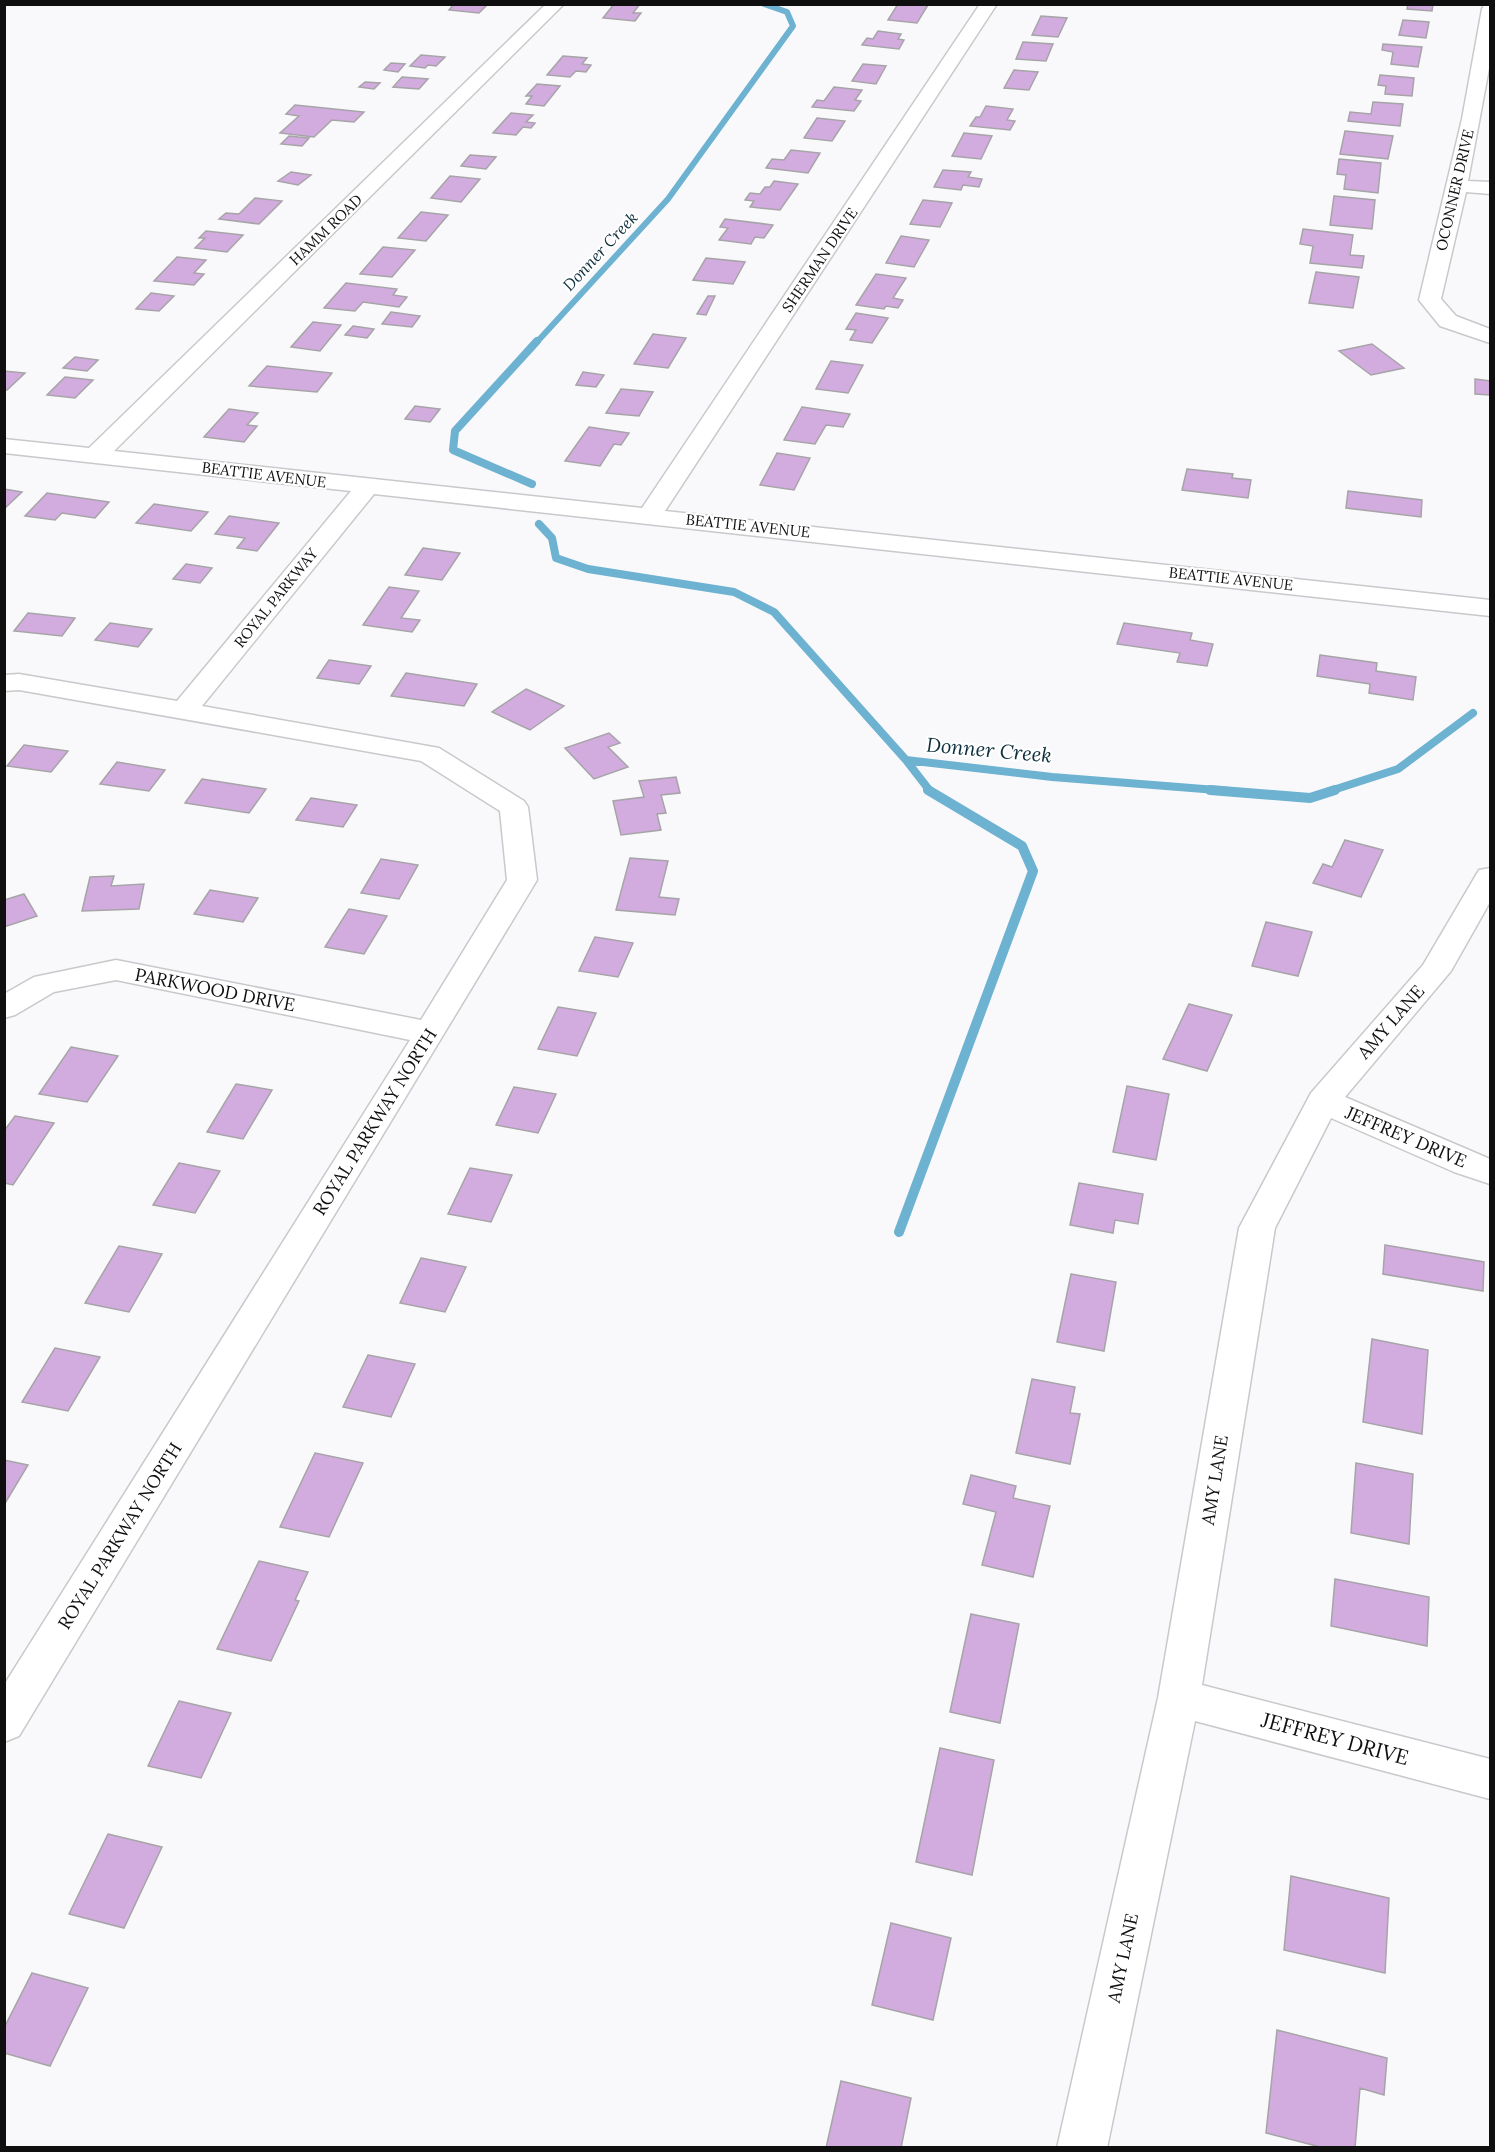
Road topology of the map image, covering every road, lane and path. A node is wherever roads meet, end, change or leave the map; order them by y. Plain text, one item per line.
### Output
1 (556, 4) edge
2 (989, 4) edge
3 (1491, 9) edge
4 (1487, 62) edge
5 (1458, 186) junction
6 (1491, 188) edge
7 (1491, 336) edge
8 (4, 446) edge
9 (96, 455) junction
10 (367, 486) junction
11 (650, 515) junction
12 (1491, 608) edge
13 (4, 683) edge
14 (184, 710) junction
15 (1491, 877) edge
16 (4, 1008) edge
17 (430, 1033) junction
18 (1323, 1101) junction
19 (1491, 1172) edge
20 (1179, 1698) junction
21 (4, 1723) edge
22 (1491, 1779) edge
23 (1082, 2148) edge

1 - 9 street, HAMM ROAD
2 - 11 street, SHERMAN DRIVE
3 - 4 street, OCONNER DRIVE
4 - 5 street, OCONNER DRIVE
5 - 6 street
5 - 7 street, OCONNER DRIVE
8 - 9 street, BEATTIE AVENUE
9 - 10 street, BEATTIE AVENUE
10 - 11 street, BEATTIE AVENUE
10 - 14 street, ROYAL PARKWAY
11 - 12 street, BEATTIE AVENUE
13 - 14 street
14 - 17 street, ROYAL PARKWAY NORTH
15 - 18 street, AMY LANE
16 - 17 street, PARKWOOD DRIVE
17 - 21 street, ROYAL PARKWAY NORTH
18 - 19 street, JEFFREY DRIVE
18 - 20 street, AMY LANE
20 - 22 street, JEFFREY DRIVE
20 - 23 street, AMY LANE

